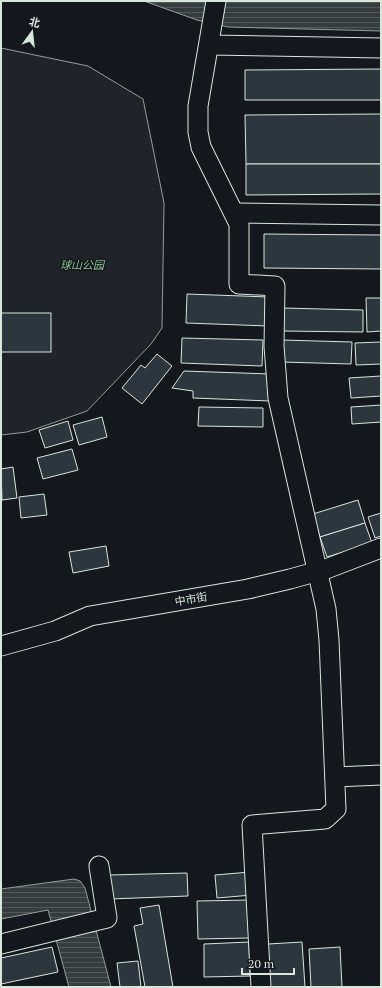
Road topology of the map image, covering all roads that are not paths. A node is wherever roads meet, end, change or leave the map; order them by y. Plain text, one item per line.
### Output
1 (216, 1) edge
2 (210, 37) junction
3 (381, 48) edge
4 (234, 213) junction
5 (381, 214) edge
6 (381, 548) edge
7 (316, 571) junction
8 (1, 646) edge
9 (381, 775) edge
10 (335, 777) junction
11 (99, 866) dead end
12 (1, 944) edge
13 (261, 987) edge

1 - 2 street
2 - 3 street
2 - 4 street
4 - 5 street
4 - 7 street
6 - 7 street, 中市街
7 - 8 street, 中市街
7 - 10 street
9 - 10 street
10 - 13 street
11 - 12 street

